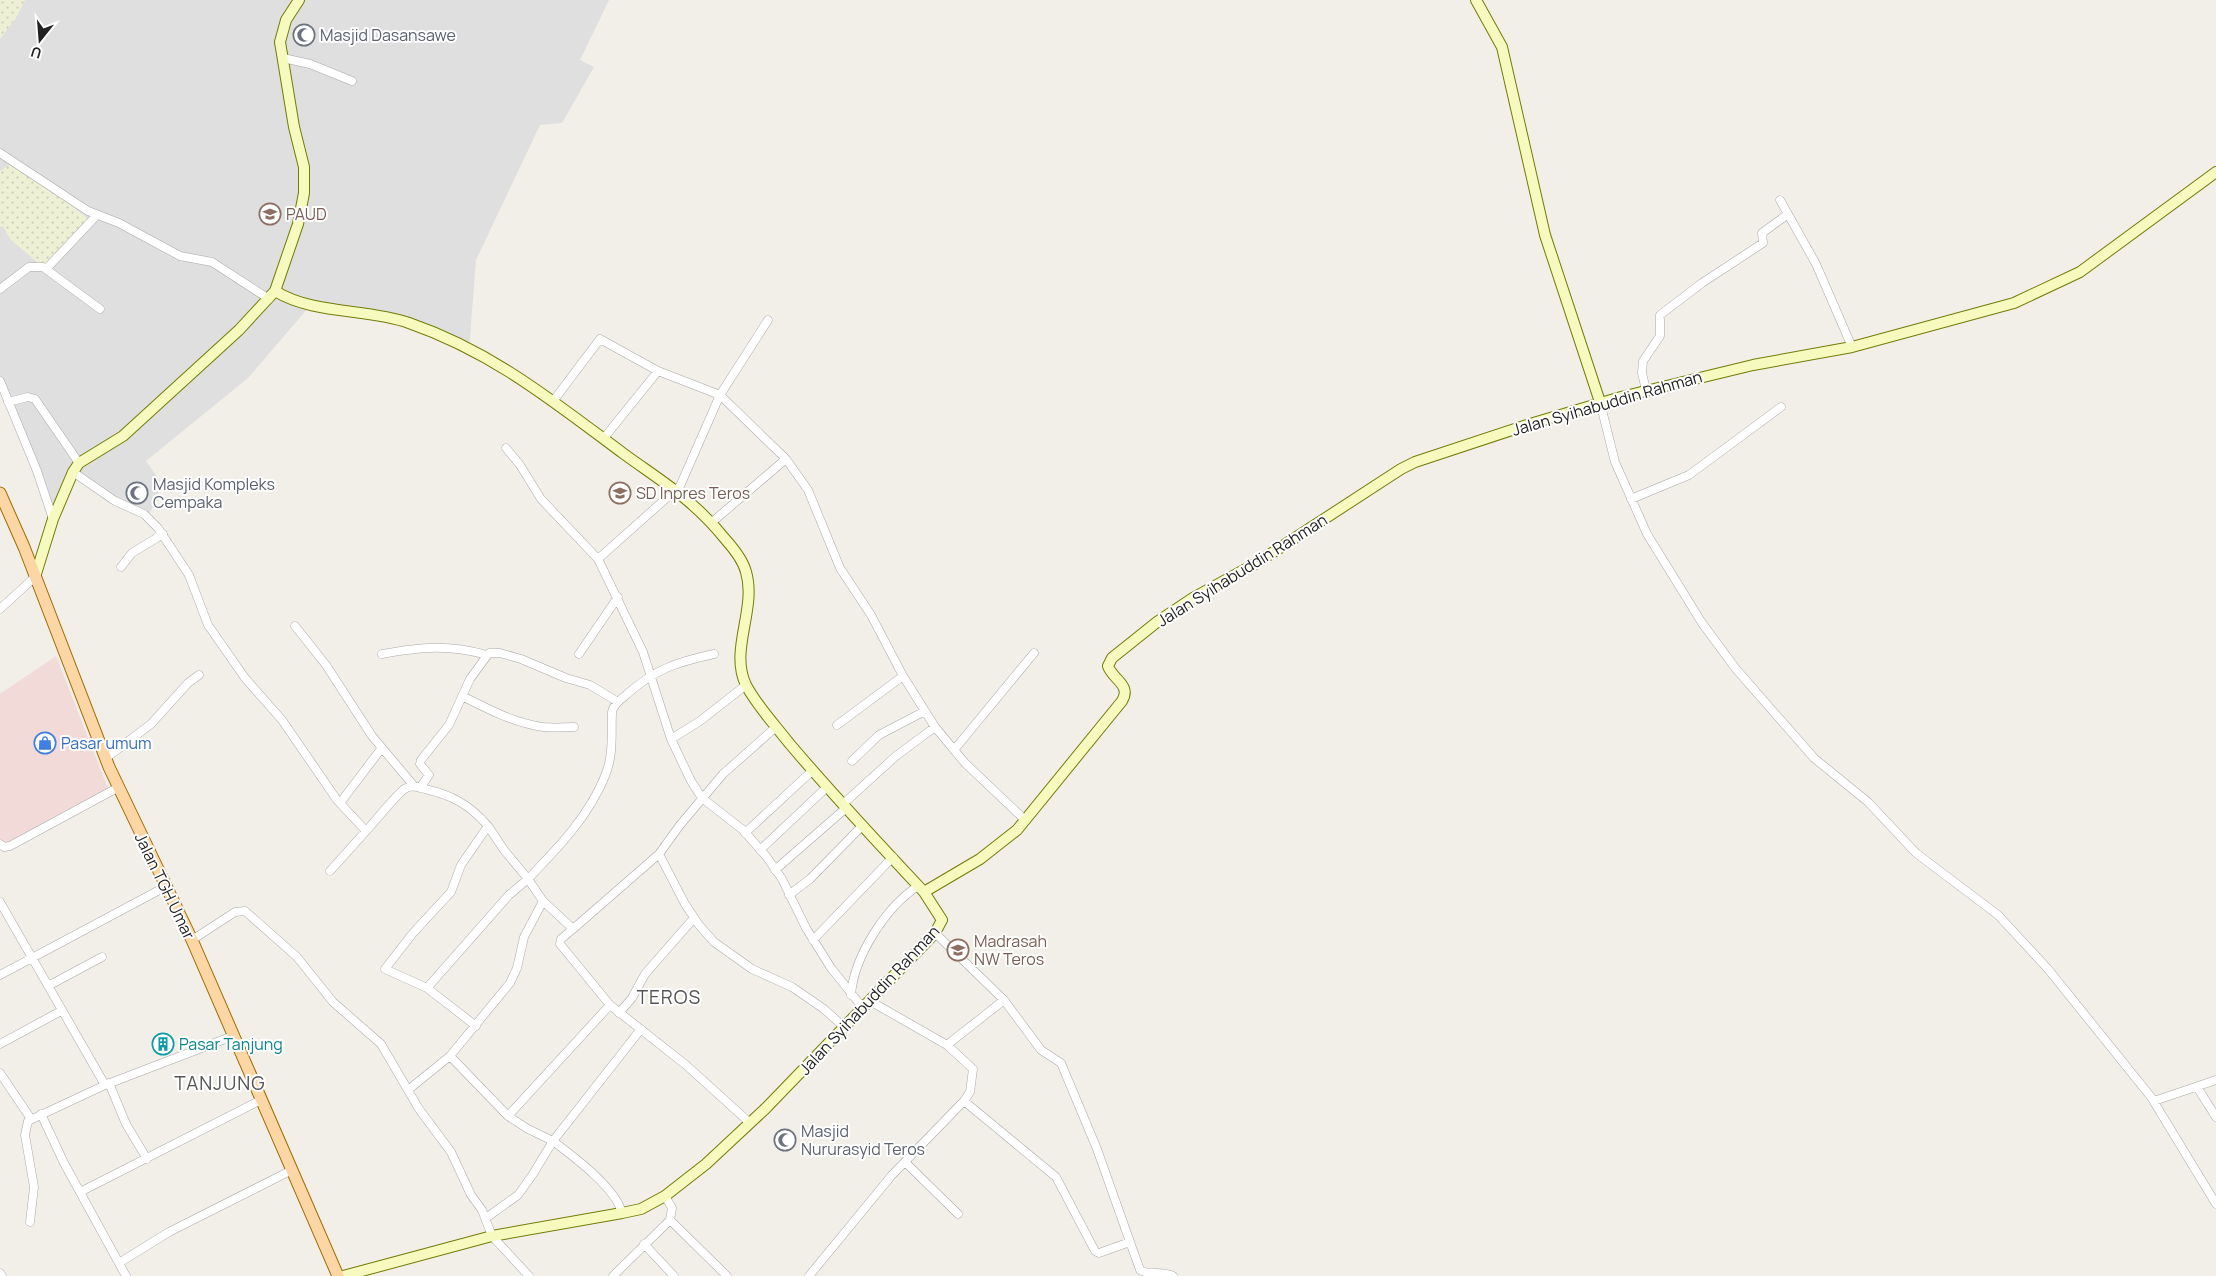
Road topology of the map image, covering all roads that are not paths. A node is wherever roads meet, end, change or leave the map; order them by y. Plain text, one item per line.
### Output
1 (300, 0) edge
2 (1476, 0) edge
3 (283, 58) junction
4 (352, 80) dead end
5 (0, 153) edge
6 (2216, 172) edge
7 (1780, 200) dead end
8 (1788, 214) junction
9 (97, 215) junction
10 (47, 268) junction
11 (0, 289) edge
12 (272, 295) junction
13 (100, 309) dead end
14 (768, 320) dead end
15 (1852, 347) junction
16 (658, 371) junction
17 (0, 381) edge
18 (1646, 390) junction
19 (720, 395) junction
20 (554, 400) junction
21 (8, 402) junction
22 (1600, 402) junction
23 (1781, 407) dead end
24 (604, 438) junction
25 (506, 448) dead end
26 (786, 459) junction
27 (76, 467) junction
28 (677, 490) junction
29 (0, 492) edge
30 (1630, 500) junction
31 (53, 519) junction
32 (711, 523) junction
33 (163, 534) junction
34 (598, 560) junction
35 (121, 567) dead end
36 (35, 577) junction
37 (618, 597) junction
38 (0, 610) edge
39 (295, 626) dead end
40 (1034, 653) dead end
41 (382, 654) dead end
42 (579, 654) dead end
43 (714, 654) dead end
44 (487, 655) junction
45 (651, 674) junction
46 (199, 675) dead end
47 (903, 676) junction
48 (746, 685) junction
49 (462, 696) junction
50 (618, 702) junction
51 (925, 711) junction
52 (837, 725) dead end
53 (574, 727) dead end
54 (776, 727) junction
55 (935, 727) junction
56 (672, 740) junction
57 (381, 748) junction
58 (954, 750) junction
59 (106, 758) junction
60 (852, 761) dead end
61 (812, 770) junction
62 (119, 787) junction
63 (417, 787) junction
64 (827, 787) junction
65 (702, 798) junction
66 (340, 803) junction
67 (845, 806) junction
68 (1025, 820) junction
69 (863, 825) junction
70 (488, 826) junction
71 (366, 831) junction
72 (745, 833) junction
73 (0, 844) edge
74 (760, 850) junction
75 (659, 854) junction
76 (893, 857) junction
77 (775, 870) junction
78 (330, 871) dead end
79 (528, 878) junction
80 (165, 887) junction
81 (921, 889) junction
82 (789, 895) junction
83 (544, 901) junction
84 (0, 902) edge
85 (694, 918) junction
86 (573, 929) junction
87 (935, 934) junction
88 (192, 940) junction
89 (813, 940) junction
90 (102, 957) dead end
91 (32, 958) junction
92 (0, 975) edge
93 (48, 986) junction
94 (426, 988) junction
95 (851, 994) junction
96 (1004, 1000) junction
97 (866, 1004) junction
98 (610, 1005) junction
99 (61, 1011) junction
100 (619, 1013) junction
101 (476, 1026) junction
102 (844, 1027) junction
103 (641, 1030) junction
104 (232, 1036) junction
105 (0, 1044) edge
106 (947, 1045) junction
107 (450, 1056) junction
108 (0, 1074) edge
109 (2216, 1080) edge
110 (107, 1084) junction
111 (2197, 1087) junction
112 (408, 1090) junction
113 (260, 1100) junction
114 (964, 1101) junction
115 (2154, 1101) junction
116 (41, 1114) junction
117 (508, 1116) junction
118 (2216, 1117) edge
119 (30, 1119) junction
120 (750, 1123) junction
121 (553, 1141) junction
122 (147, 1159) junction
123 (905, 1162) junction
124 (292, 1170) junction
125 (80, 1192) junction
126 (665, 1196) junction
127 (2216, 1204) edge
128 (622, 1213) junction
129 (958, 1214) dead end
130 (486, 1218) junction
131 (670, 1220) junction
132 (30, 1222) dead end
133 (492, 1236) junction
134 (1130, 1242) junction
135 (644, 1244) junction
136 (119, 1263) junction
137 (126, 1276) edge
138 (338, 1276) edge
139 (343, 1276) edge
140 (529, 1276) edge
141 (613, 1276) edge
142 (674, 1276) edge
143 (727, 1276) edge
144 (809, 1276) edge
145 (1173, 1276) edge

1 - 3 street
2 - 22 street
3 - 4 street
3 - 12 street
5 - 9 street
6 - 15 street, Jalan Syihabuddin Rahman
7 - 8 street
8 - 15 street
8 - 18 street
9 - 10 street
9 - 12 street
10 - 11 street
10 - 13 street
12 - 20 street
12 - 27 street
14 - 19 street
15 - 18 street, Jalan Syihabuddin Rahman
16 - 19 street
16 - 20 street
16 - 24 street
17 - 21 street
18 - 22 street, Jalan Syihabuddin Rahman
19 - 26 street
19 - 28 street
20 - 24 street
21 - 27 street
21 - 31 street
22 - 30 street
22 - 68 street, Jalan Syihabuddin Rahman
23 - 30 street
24 - 28 street
25 - 34 street
26 - 32 street
26 - 47 street
27 - 31 street
27 - 33 street
28 - 32 street
28 - 34 street
29 - 36 main road, Jalan TGH Umar
30 - 115 street
31 - 36 street
32 - 48 street
33 - 35 street
33 - 66 street
34 - 37 street
36 - 38 street
36 - 59 main road, Jalan TGH Umar
37 - 42 street
37 - 45 street
39 - 57 street
40 - 58 street
41 - 44 street
43 - 45 street
44 - 49 street
44 - 50 street
45 - 50 street
45 - 56 street
46 - 59 street
47 - 51 street
47 - 52 street
48 - 54 street
48 - 56 street
49 - 53 street
49 - 63 street
50 - 79 street
51 - 55 street
51 - 60 street
54 - 61 street
54 - 65 street
55 - 58 street
55 - 67 street
56 - 65 street
57 - 63 street
57 - 66 street
58 - 68 street
59 - 62 main road, Jalan TGH Umar
61 - 64 street
61 - 72 street
62 - 73 street
62 - 80 main road, Jalan TGH Umar
63 - 70 street
63 - 71 street
64 - 67 street
64 - 74 street
65 - 72 street
65 - 75 street
66 - 71 street
67 - 69 street
67 - 77 street
68 - 81 street, Jalan Syihabuddin Rahman
69 - 76 street
69 - 82 street
70 - 79 street
70 - 94 street
71 - 78 street
72 - 74 street
74 - 77 street
75 - 85 street
75 - 86 street
76 - 81 street
76 - 89 street
77 - 82 street
79 - 83 street
79 - 94 street
80 - 88 main road, Jalan TGH Umar
80 - 91 street
81 - 87 street, Jalan Syihabuddin Rahman
81 - 95 street
82 - 89 street
83 - 86 street
83 - 101 street
84 - 91 street
85 - 100 street
85 - 102 street
86 - 98 street
87 - 96 street
87 - 97 street, Jalan Syihabuddin Rahman
88 - 104 main road, Jalan TGH Umar
88 - 112 street
89 - 95 street
90 - 93 street
91 - 92 street
91 - 93 street
93 - 99 street
94 - 101 street
95 - 97 street
96 - 106 street
96 - 134 street
97 - 102 street, Jalan Syihabuddin Rahman
97 - 106 street
98 - 100 street
98 - 117 street
99 - 105 street
99 - 110 street
100 - 103 street
101 - 107 street
102 - 120 street, Jalan Syihabuddin Rahman
103 - 120 street
103 - 121 street
104 - 110 street
104 - 113 main road, Jalan TGH Umar
106 - 114 street
107 - 112 street
107 - 117 street
108 - 119 street
109 - 111 street
110 - 116 street
110 - 122 street
111 - 115 street
111 - 118 street
112 - 130 street
113 - 122 street
113 - 124 main road, Jalan TGH Umar
114 - 123 street
114 - 134 street
115 - 127 street
116 - 119 street
116 - 125 street
117 - 121 street
119 - 132 street
120 - 126 street, Jalan Syihabuddin Rahman
121 - 128 street
121 - 130 street
122 - 125 street
123 - 129 street
123 - 144 street
124 - 136 street
124 - 138 main road, Jalan TGH Umar
125 - 136 street
126 - 128 street, Jalan Syihabuddin Rahman
126 - 131 street
128 - 133 street, Jalan Syihabuddin Rahman
130 - 133 street
131 - 135 street
131 - 143 street
133 - 139 street, Jalan Syihabuddin Rahman
133 - 140 street
134 - 145 street
135 - 141 street
135 - 142 street
136 - 137 street

